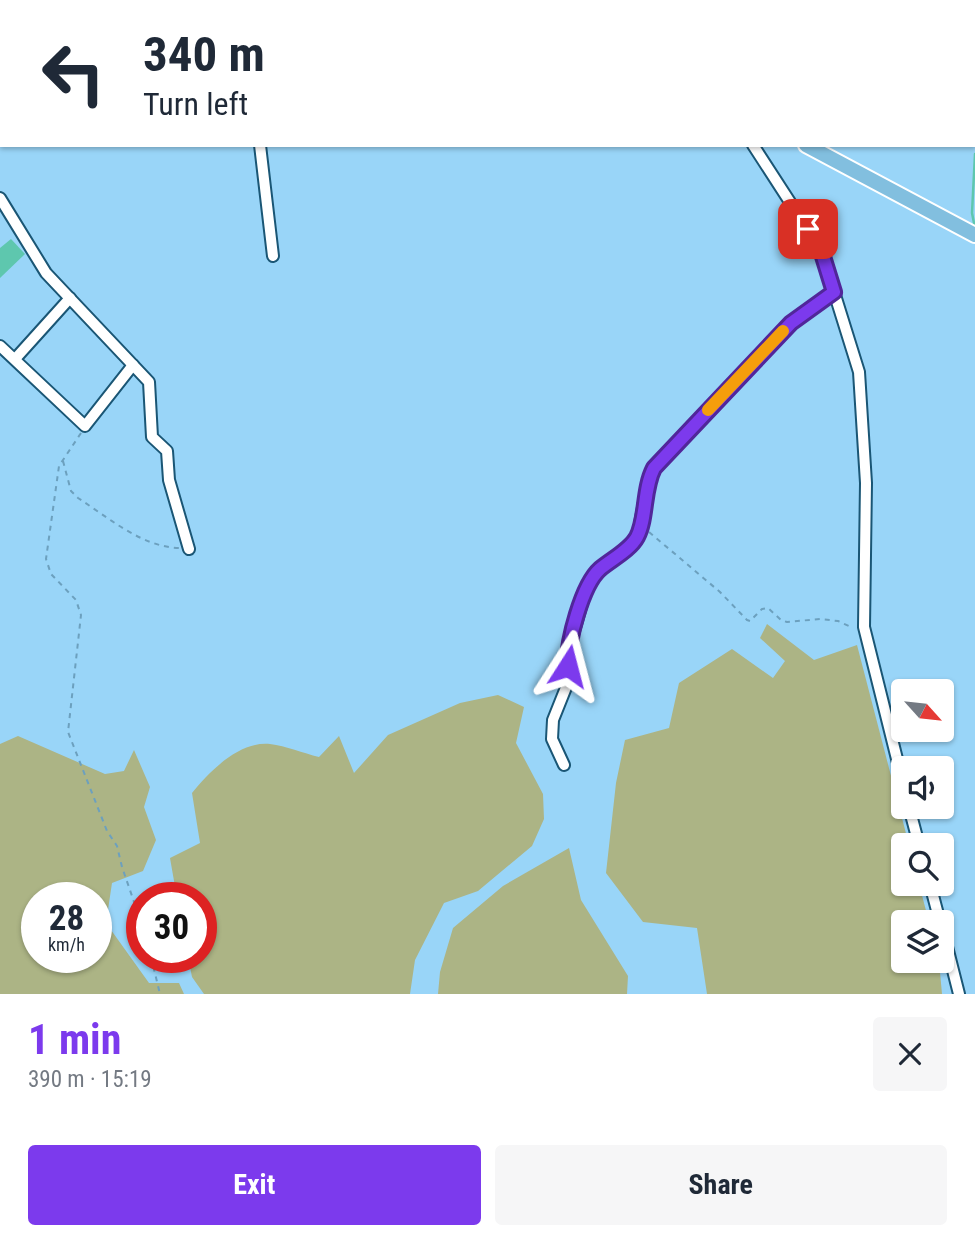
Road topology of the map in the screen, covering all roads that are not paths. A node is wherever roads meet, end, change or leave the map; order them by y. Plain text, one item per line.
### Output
1 (260, 147) edge
2 (754, 147) edge
3 (810, 147) edge
4 (0, 198) edge
5 (974, 234) edge
6 (273, 256) dead end
7 (834, 292) junction
8 (70, 298) junction
9 (0, 346) edge
10 (15, 359) junction
11 (133, 365) junction
12 (189, 548) road end
13 (896, 756) edge
14 (564, 765) dead end
15 (954, 973) edge
16 (959, 994) edge

1 - 6 street
2 - 7 street
3 - 5 main road
4 - 8 street
7 - 13 street
7 - 14 street
8 - 10 street
8 - 11 street
9 - 10 street
10 - 11 street
11 - 12 street
15 - 16 street

